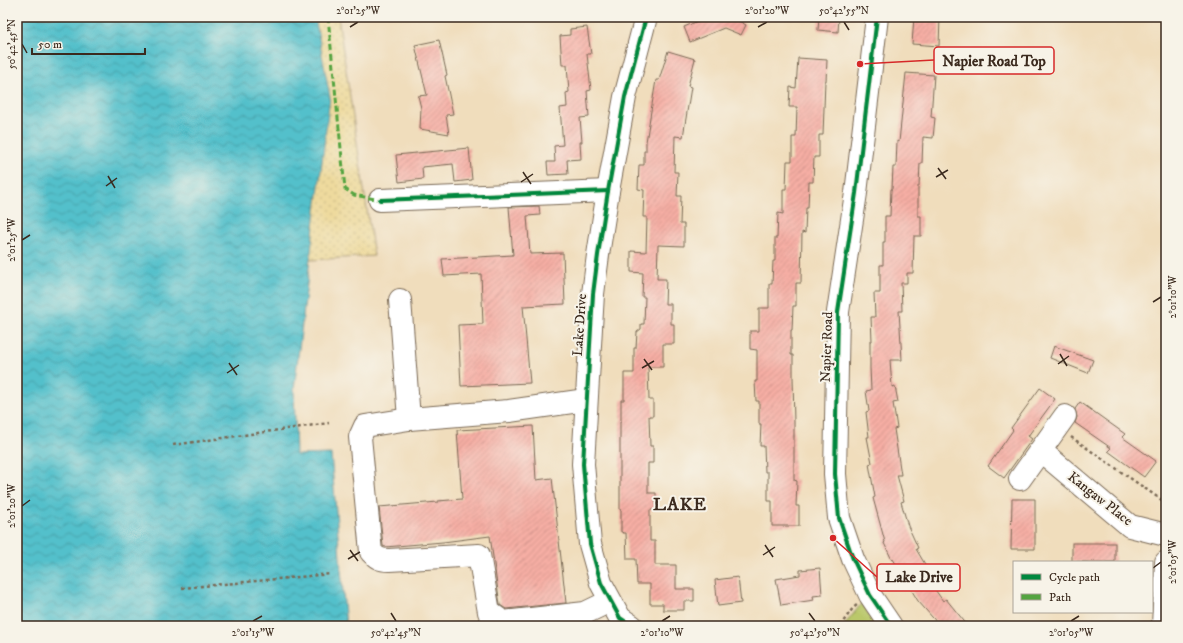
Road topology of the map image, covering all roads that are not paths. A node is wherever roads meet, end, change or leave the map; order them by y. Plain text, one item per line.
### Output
1 (646, 17) edge
2 (877, 17) edge
3 (608, 191) junction
4 (380, 200) dead end
5 (400, 300) dead end
6 (586, 400) junction
7 (409, 419) junction
8 (1061, 422) road end
9 (1041, 451) junction
10 (1020, 478) dead end
11 (1166, 535) edge
12 (1166, 566) edge
13 (610, 601) junction
14 (889, 624) edge
15 (632, 626) edge
16 (1163, 626) edge

1 - 3 street, Lake Drive
2 - 14 street, Napier Road
3 - 4 street
3 - 6 street, Lake Drive
5 - 7 street
6 - 7 street
6 - 13 street, Lake Drive
7 - 13 street
8 - 9 street
9 - 10 street
9 - 11 street, Kangaw Place
12 - 16 street
13 - 15 street, Lake Drive

